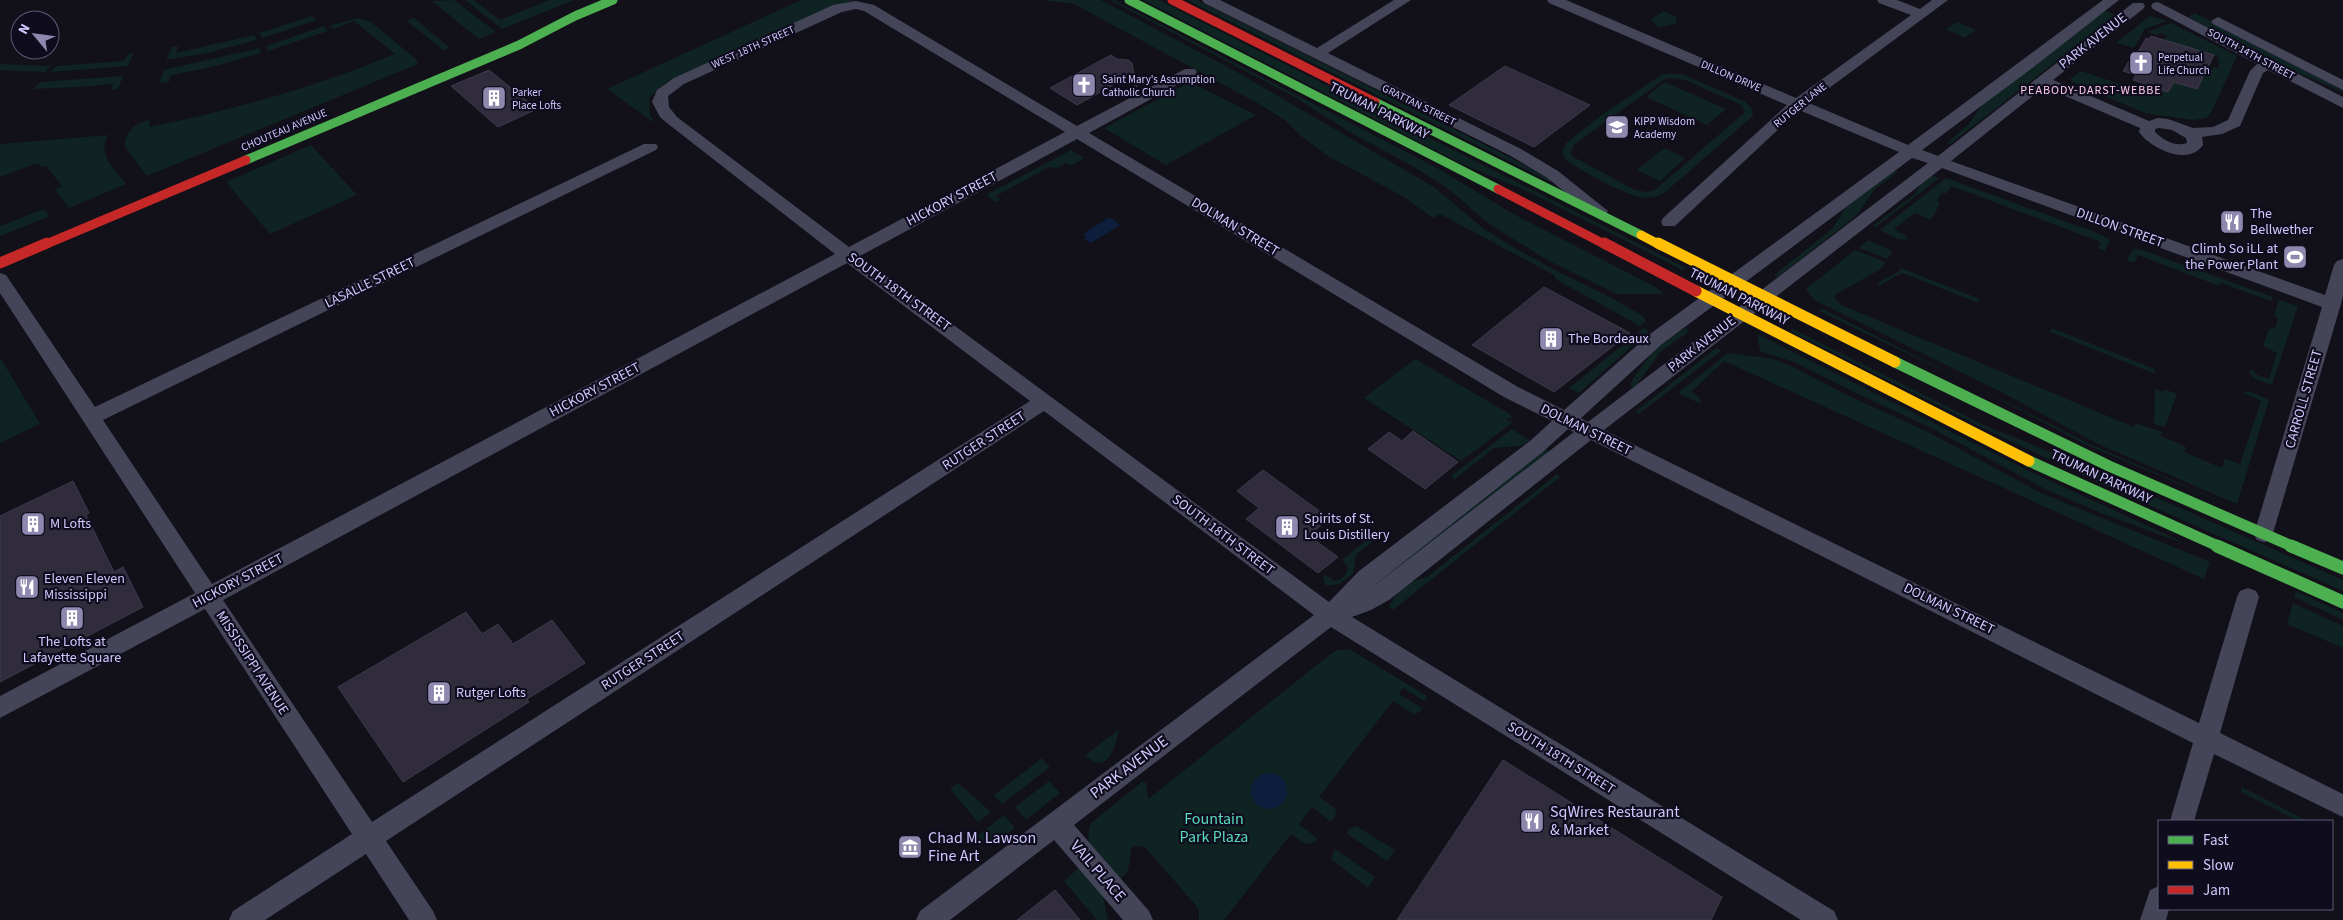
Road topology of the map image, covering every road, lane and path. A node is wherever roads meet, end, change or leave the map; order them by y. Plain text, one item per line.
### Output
1 (613, 0) edge
2 (1129, 0) edge
3 (1172, 0) edge
4 (1209, 0) edge
5 (1404, 0) edge
6 (1554, 0) edge
7 (1884, 0) edge
8 (1941, 0) edge
9 (2112, 0) edge
10 (2120, 0) edge
11 (2172, 0) edge
12 (2162, 3) edge
13 (856, 5) joint
14 (2138, 6) junction
15 (1922, 14) junction
16 (575, 16) junction
17 (1317, 54) junction
18 (2268, 63) junction
19 (1190, 72) dead end
20 (2043, 81) junction
21 (2343, 86) edge
22 (658, 101) joint
23 (2343, 103) edge
24 (1797, 104) junction
25 (2148, 126) junction
26 (1078, 132) junction
27 (2190, 134) junction
28 (650, 147) dead end
29 (1909, 151) junction
30 (1939, 162) junction
31 (1669, 222) dead end
32 (1620, 225) junction
33 (0, 251) edge
34 (848, 255) junction
35 (0, 263) edge
36 (2343, 265) edge
37 (0, 280) edge
38 (1733, 283) junction
39 (1762, 298) junction
40 (1711, 299) junction
41 (2332, 304) junction
42 (1740, 315) junction
43 (1045, 401) junction
44 (90, 418) junction
45 (1566, 420) junction
46 (1589, 431) junction
47 (2264, 534) junction
48 (2343, 568) edge
49 (208, 596) junction
50 (2248, 597) dead end
51 (2343, 602) edge
52 (1330, 615) junction
53 (0, 708) edge
54 (2206, 738) junction
55 (2343, 806) edge
56 (2182, 820) edge
57 (1056, 823) junction
58 (369, 838) junction
59 (2158, 902) edge
60 (242, 920) edge
61 (424, 920) edge
62 (929, 920) edge
63 (1140, 920) edge
64 (1824, 920) edge
65 (2153, 920) edge

1 - 16 main road, CHOUTEAU AVENUE
2 - 40 main road, TRUMAN PARKWAY
3 - 32 main road, TRUMAN PARKWAY
4 - 17 street, GRATTAN STREET
5 - 17 street
6 - 24 street, DILLON DRIVE
7 - 15 street
8 - 15 street, RUTGER LANE
9 - 29 street, PARK AVENUE
10 - 14 street
11 - 21 street, SOUTH 14TH STREET
12 - 14 street
12 - 18 street, SOUTH 14TH STREET
13 - 22 street, WEST 18TH STREET
13 - 26 street, DOLMAN STREET
14 - 20 street, PARK AVENUE
15 - 24 street, RUTGER LANE
16 - 33 main road, CHOUTEAU AVENUE
16 - 35 main road, CHOUTEAU AVENUE
17 - 32 street, GRATTAN STREET
18 - 23 street, SOUTH 14TH STREET
18 - 27 street
19 - 26 street, HICKORY STREET
20 - 25 street
20 - 30 street, PARK AVENUE
22 - 34 street, SOUTH 18TH STREET
24 - 29 street, DILLON DRIVE
24 - 31 street, RUTGER LANE
25 - 27 street
25 - 27 street
26 - 34 street, HICKORY STREET
26 - 45 street, DOLMAN STREET
28 - 44 street, LASALLE STREET
29 - 30 street, DILLON STREET
29 - 38 street, PARK AVENUE
30 - 39 street, PARK AVENUE
30 - 41 street, DILLON STREET
32 - 38 main road, TRUMAN PARKWAY
34 - 43 street, SOUTH 18TH STREET
34 - 49 street, HICKORY STREET
36 - 41 street, CARROLL STREET
37 - 44 street, MISSISSIPPI AVENUE
38 - 39 main road, TRUMAN PARKWAY
38 - 40 street, PARK AVENUE
39 - 42 street, PARK AVENUE
39 - 47 main road, TRUMAN PARKWAY
40 - 42 main road, TRUMAN PARKWAY
40 - 45 street, PARK AVENUE
41 - 47 street, CARROLL STREET
42 - 46 street, PARK AVENUE
42 - 51 main road, TRUMAN PARKWAY
43 - 52 street, SOUTH 18TH STREET
43 - 58 street, RUTGER STREET
44 - 49 street, MISSISSIPPI AVENUE
45 - 46 street, DOLMAN STREET
45 - 52 street, PARK AVENUE
46 - 52 street, PARK AVENUE
46 - 54 street, DOLMAN STREET
47 - 48 main road, TRUMAN PARKWAY
49 - 53 street, HICKORY STREET
49 - 58 street, MISSISSIPPI AVENUE
50 - 54 street
52 - 57 street, PARK AVENUE
52 - 64 street, SOUTH 18TH STREET
54 - 55 street, DOLMAN STREET
54 - 56 street
57 - 62 street, PARK AVENUE
57 - 63 street, VAIL PLACE
58 - 60 street, RUTGER STREET
58 - 61 street, MISSISSIPPI AVENUE
59 - 65 street

